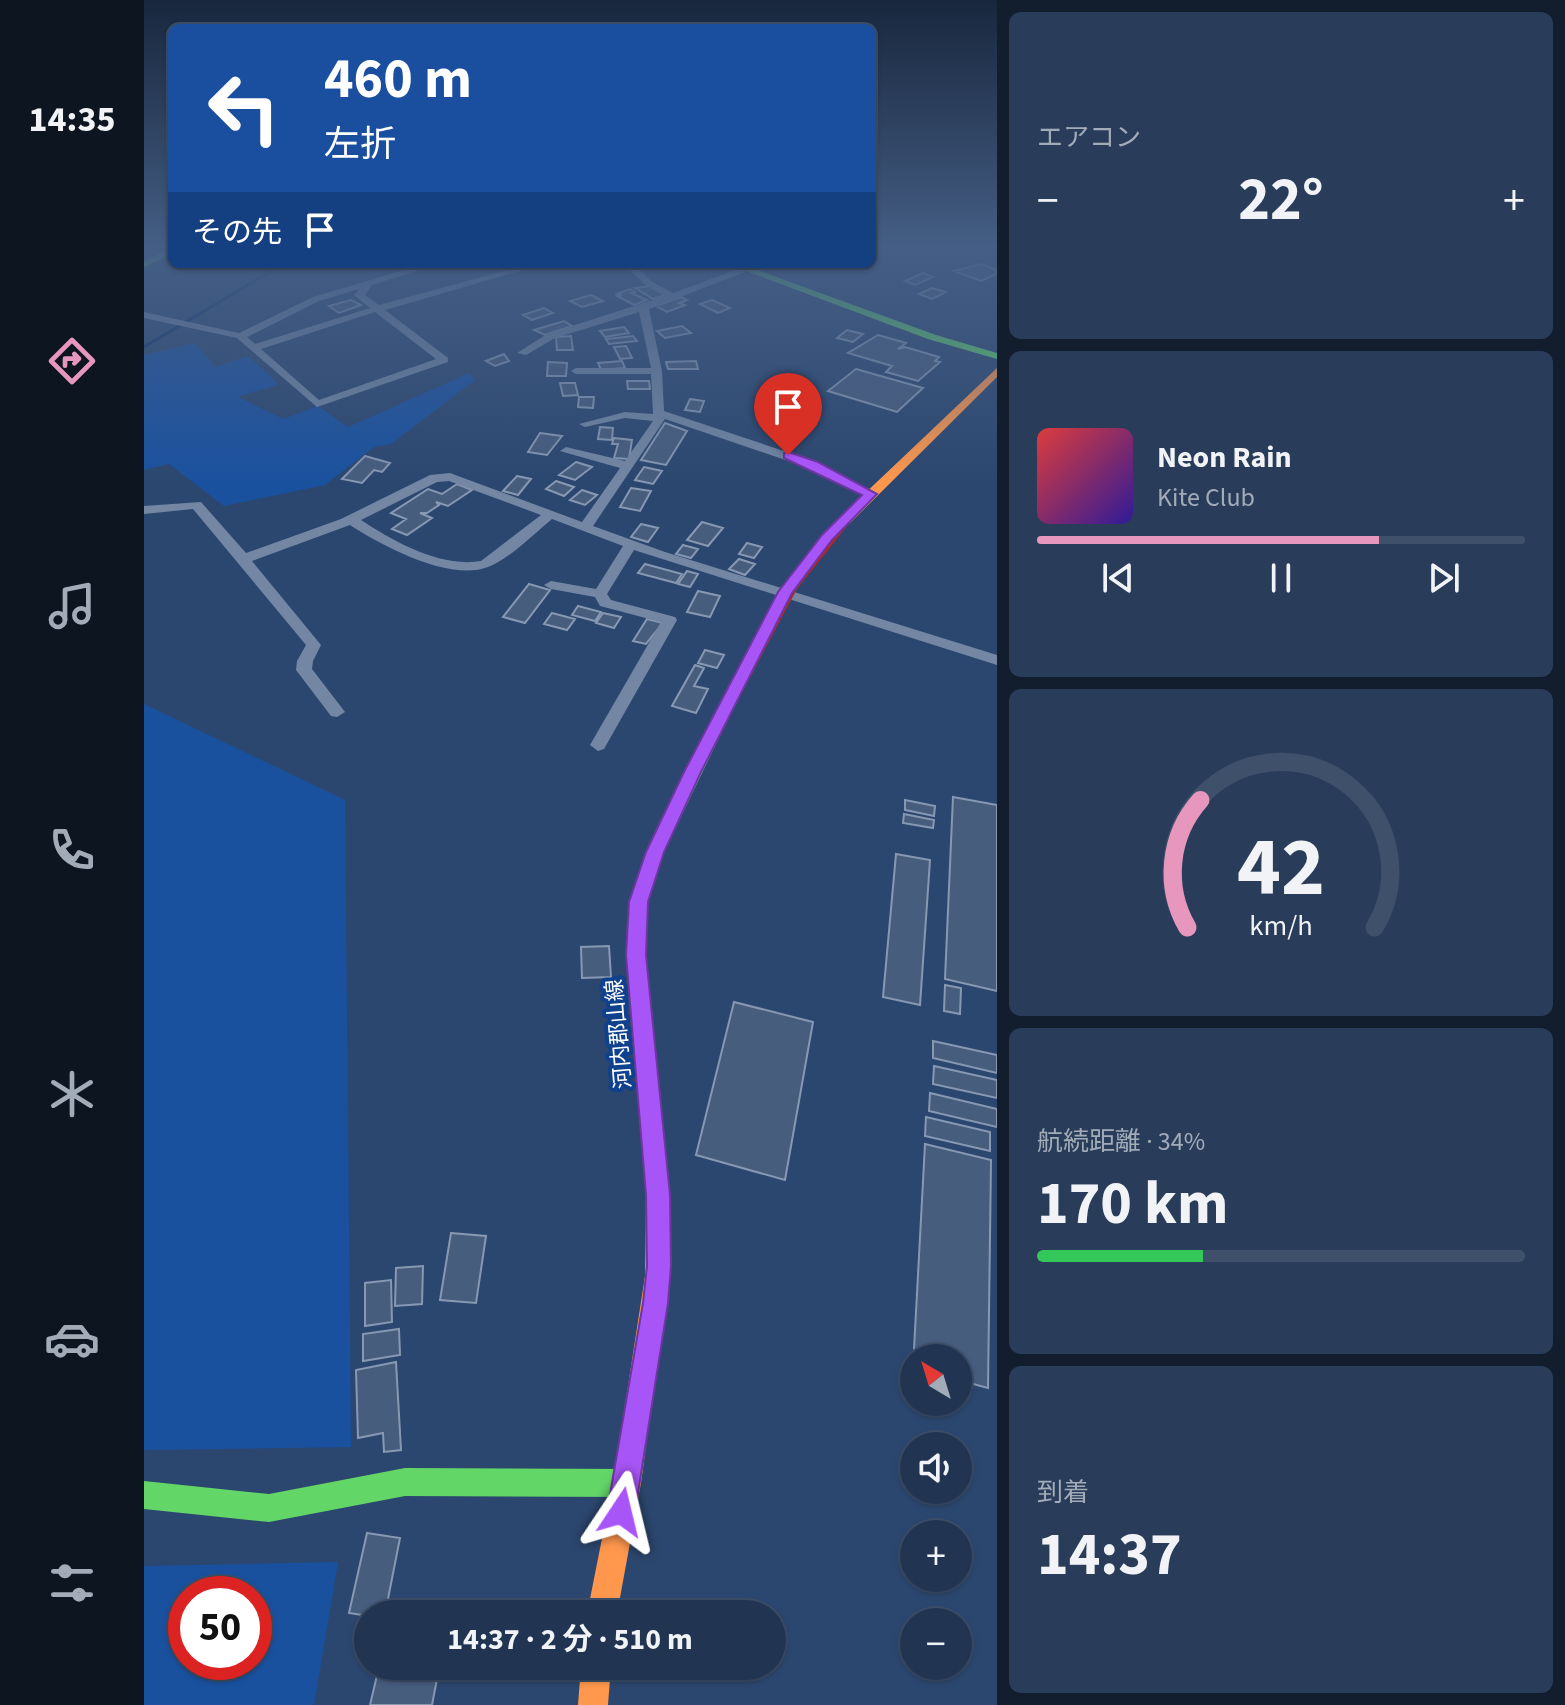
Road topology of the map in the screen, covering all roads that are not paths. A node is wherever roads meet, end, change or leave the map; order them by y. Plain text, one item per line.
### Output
1 (183, 324) edge
2 (265, 324) edge
3 (330, 324) edge
4 (395, 324) edge
5 (591, 324) edge
6 (647, 324) edge
7 (897, 324) edge
8 (240, 336) junction
9 (255, 347) junction
10 (522, 353) dead end
11 (997, 356) edge
12 (656, 365) junction
13 (579, 367) dead end
14 (997, 371) edge
15 (661, 417) junction
16 (585, 424) dead end
17 (566, 451) dead end
18 (629, 466) junction
19 (870, 494) junction
20 (144, 510) edge
21 (551, 514) junction
22 (352, 520) junction
23 (586, 526) junction
24 (631, 544) junction
25 (243, 559) junction
26 (551, 585) dead end
27 (786, 592) junction
28 (600, 594) junction
29 (997, 660) edge
30 (337, 712) dead end
31 (598, 745) dead end
32 (627, 1483) junction
33 (144, 1495) edge
34 (605, 1600) edge
35 (595, 1680) edge
36 (593, 1705) edge

1 - 8 street
2 - 8 street
3 - 9 street
4 - 9 street
5 - 10 street
6 - 12 street
7 - 11 main road
8 - 9 street
12 - 13 street
12 - 15 street
14 - 19 main road, 河内郡山線
15 - 16 street
15 - 18 street
15 - 19 street
17 - 18 street
18 - 23 street
19 - 27 main road, 河内郡山線
20 - 25 street
21 - 22 street
21 - 22 street
21 - 23 street
22 - 25 street
23 - 24 street
24 - 27 street
24 - 28 street
25 - 30 street
26 - 28 street
27 - 29 street
27 - 32 main road, 河内郡山線
28 - 31 street
32 - 33 main road
32 - 34 main road, 河内郡山線
35 - 36 main road

